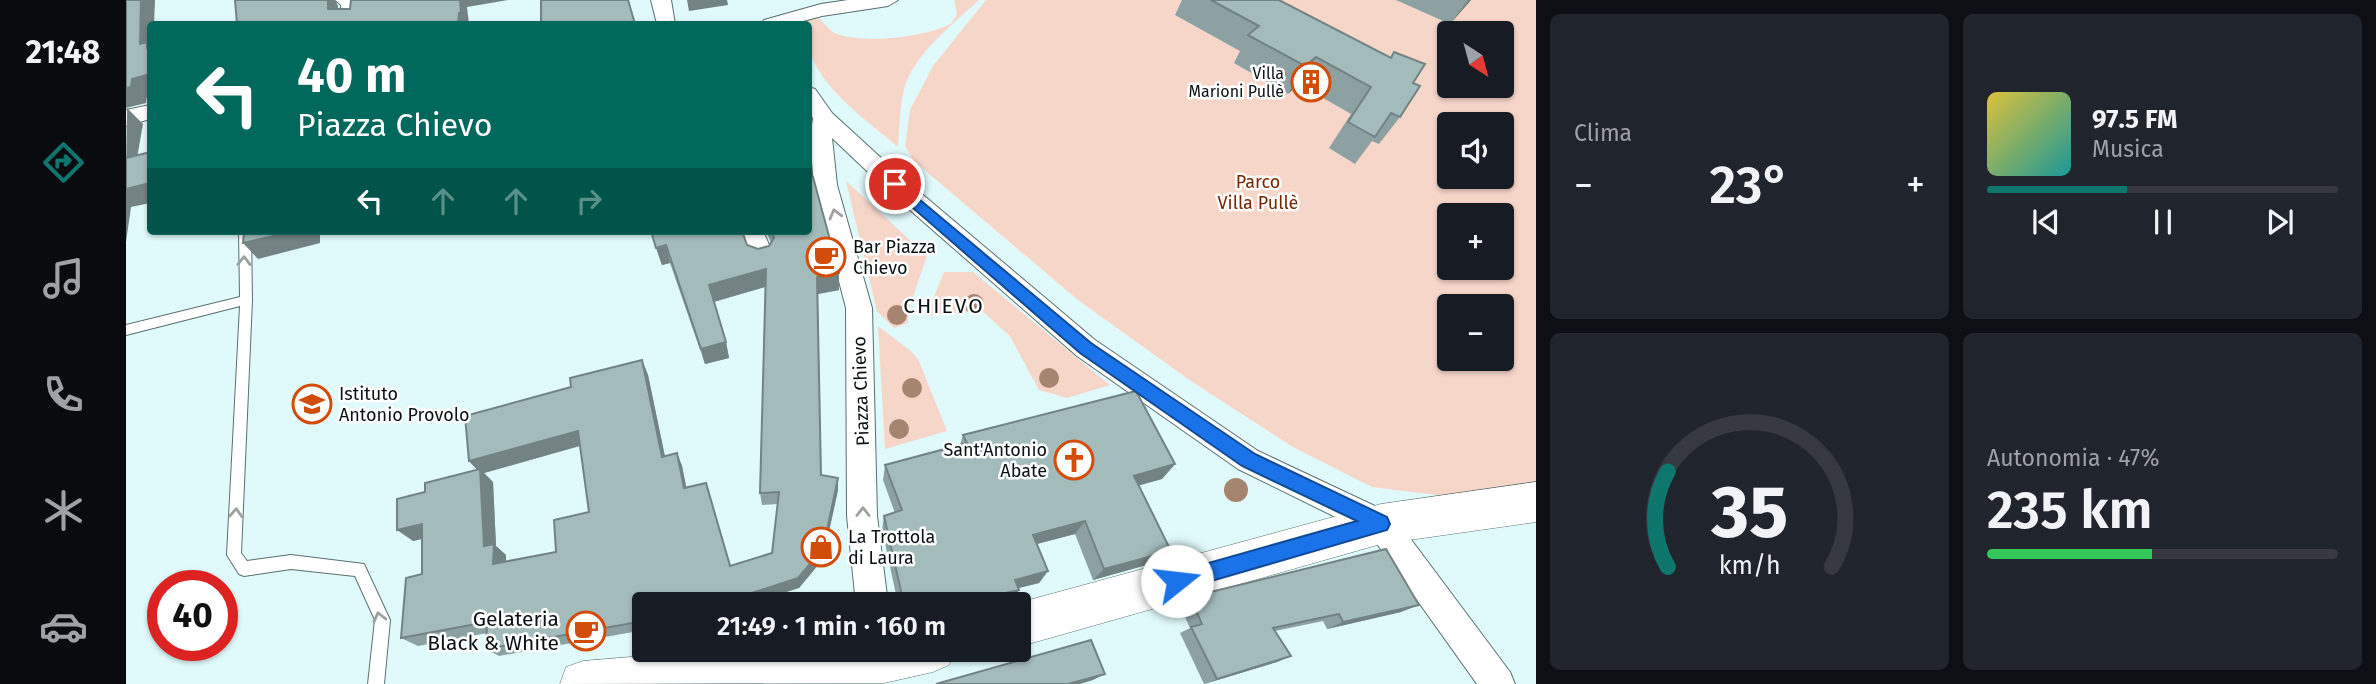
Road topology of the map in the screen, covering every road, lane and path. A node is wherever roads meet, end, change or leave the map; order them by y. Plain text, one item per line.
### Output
1 (345, 0) edge
2 (661, 0) edge
3 (888, 0) edge
4 (349, 21) edge
5 (665, 21) edge
6 (782, 21) edge
7 (812, 100) edge
8 (147, 113) edge
9 (126, 118) edge
10 (824, 118) junction
11 (817, 183) edge
12 (245, 235) edge
13 (753, 235) edge
14 (761, 254) edge
15 (246, 300) junction
16 (126, 330) edge
17 (1536, 502) edge
18 (1381, 524) junction
19 (870, 592) edge
20 (1446, 616) joint
21 (1031, 621) edge
22 (885, 665) edge
23 (376, 684) edge
24 (583, 684) edge
25 (594, 684) edge
26 (1498, 684) edge

1 - 4 street
2 - 5 street
3 - 6 street
7 - 10 street
8 - 9 street
10 - 11 street, Piazza Chievo
10 - 18 street
19 -> 11 street, Piazza Chievo
15 -> 12 lane
13 - 14 street
15 - 16 lane
23 -> 15 lane
17 - 18 street
18 - 20 street
18 - 21 street
20 - 26 street
22 - 25 street
24 - 25 street

